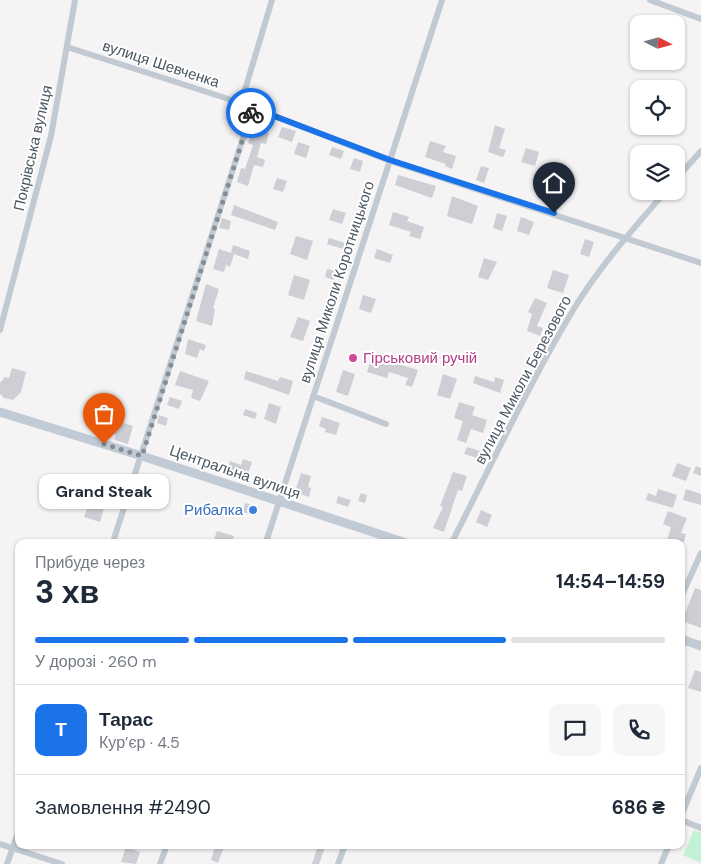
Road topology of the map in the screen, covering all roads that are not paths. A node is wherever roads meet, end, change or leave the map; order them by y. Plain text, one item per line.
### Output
1 (75, 0) edge
2 (272, 0) edge
3 (442, 0) edge
4 (650, 0) edge
5 (701, 19) edge
6 (68, 47) junction
7 (241, 103) junction
8 (253, 108) junction
9 (701, 151) edge
10 (390, 160) junction
11 (685, 169) edge
12 (658, 200) edge
13 (627, 237) junction
14 (701, 263) edge
15 (0, 330) edge
16 (313, 396) junction
17 (0, 412) edge
18 (386, 424) dead end
19 (142, 456) junction
20 (279, 502) junction
21 (114, 539) edge
22 (267, 539) edge
23 (394, 539) edge
24 (454, 539) edge
25 (701, 553) edge
26 (685, 588) edge
27 (685, 641) edge
28 (701, 646) edge
29 (701, 768) edge
30 (685, 806) edge
31 (685, 822) edge
32 (701, 828) edge
33 (15, 842) edge
34 (0, 844) edge
35 (13, 848) junction
36 (16, 849) edge
37 (166, 849) edge
38 (344, 849) edge
39 (667, 849) edge
40 (8, 864) edge
41 (62, 864) edge
42 (160, 864) edge
43 (338, 864) edge
44 (661, 864) edge

1 - 6 street, Покрівська вулиця
2 - 7 street
3 - 10 street, вулиця Миколи Коротницького
4 - 5 street
6 - 7 street, вулиця Шевченка
6 - 15 street, Покрівська вулиця
7 - 8 street, вулиця Шевченка
8 - 10 street, вулиця Шевченка
8 - 19 street
9 - 11 street
10 - 13 street, вулиця Шевченка
10 - 16 street, вулиця Миколи Коротницького
12 - 13 street, вулиця Миколи Березового
13 - 14 street, вулиця Шевченка
13 - 24 street, вулиця Миколи Березового
16 - 18 street
16 - 20 street, вулиця Миколи Коротницького
17 - 19 main road, Центральна вулиця
19 - 20 main road, Центральна вулиця
19 - 21 street
20 - 22 street, вулиця Миколи Коротницького
20 - 23 main road, Центральна вулиця
25 - 26 street
27 - 28 main road
29 - 30 street
31 - 32 street
33 - 35 street
34 - 35 street
35 - 40 street
36 - 41 street
37 - 42 street
38 - 43 street
39 - 44 street

